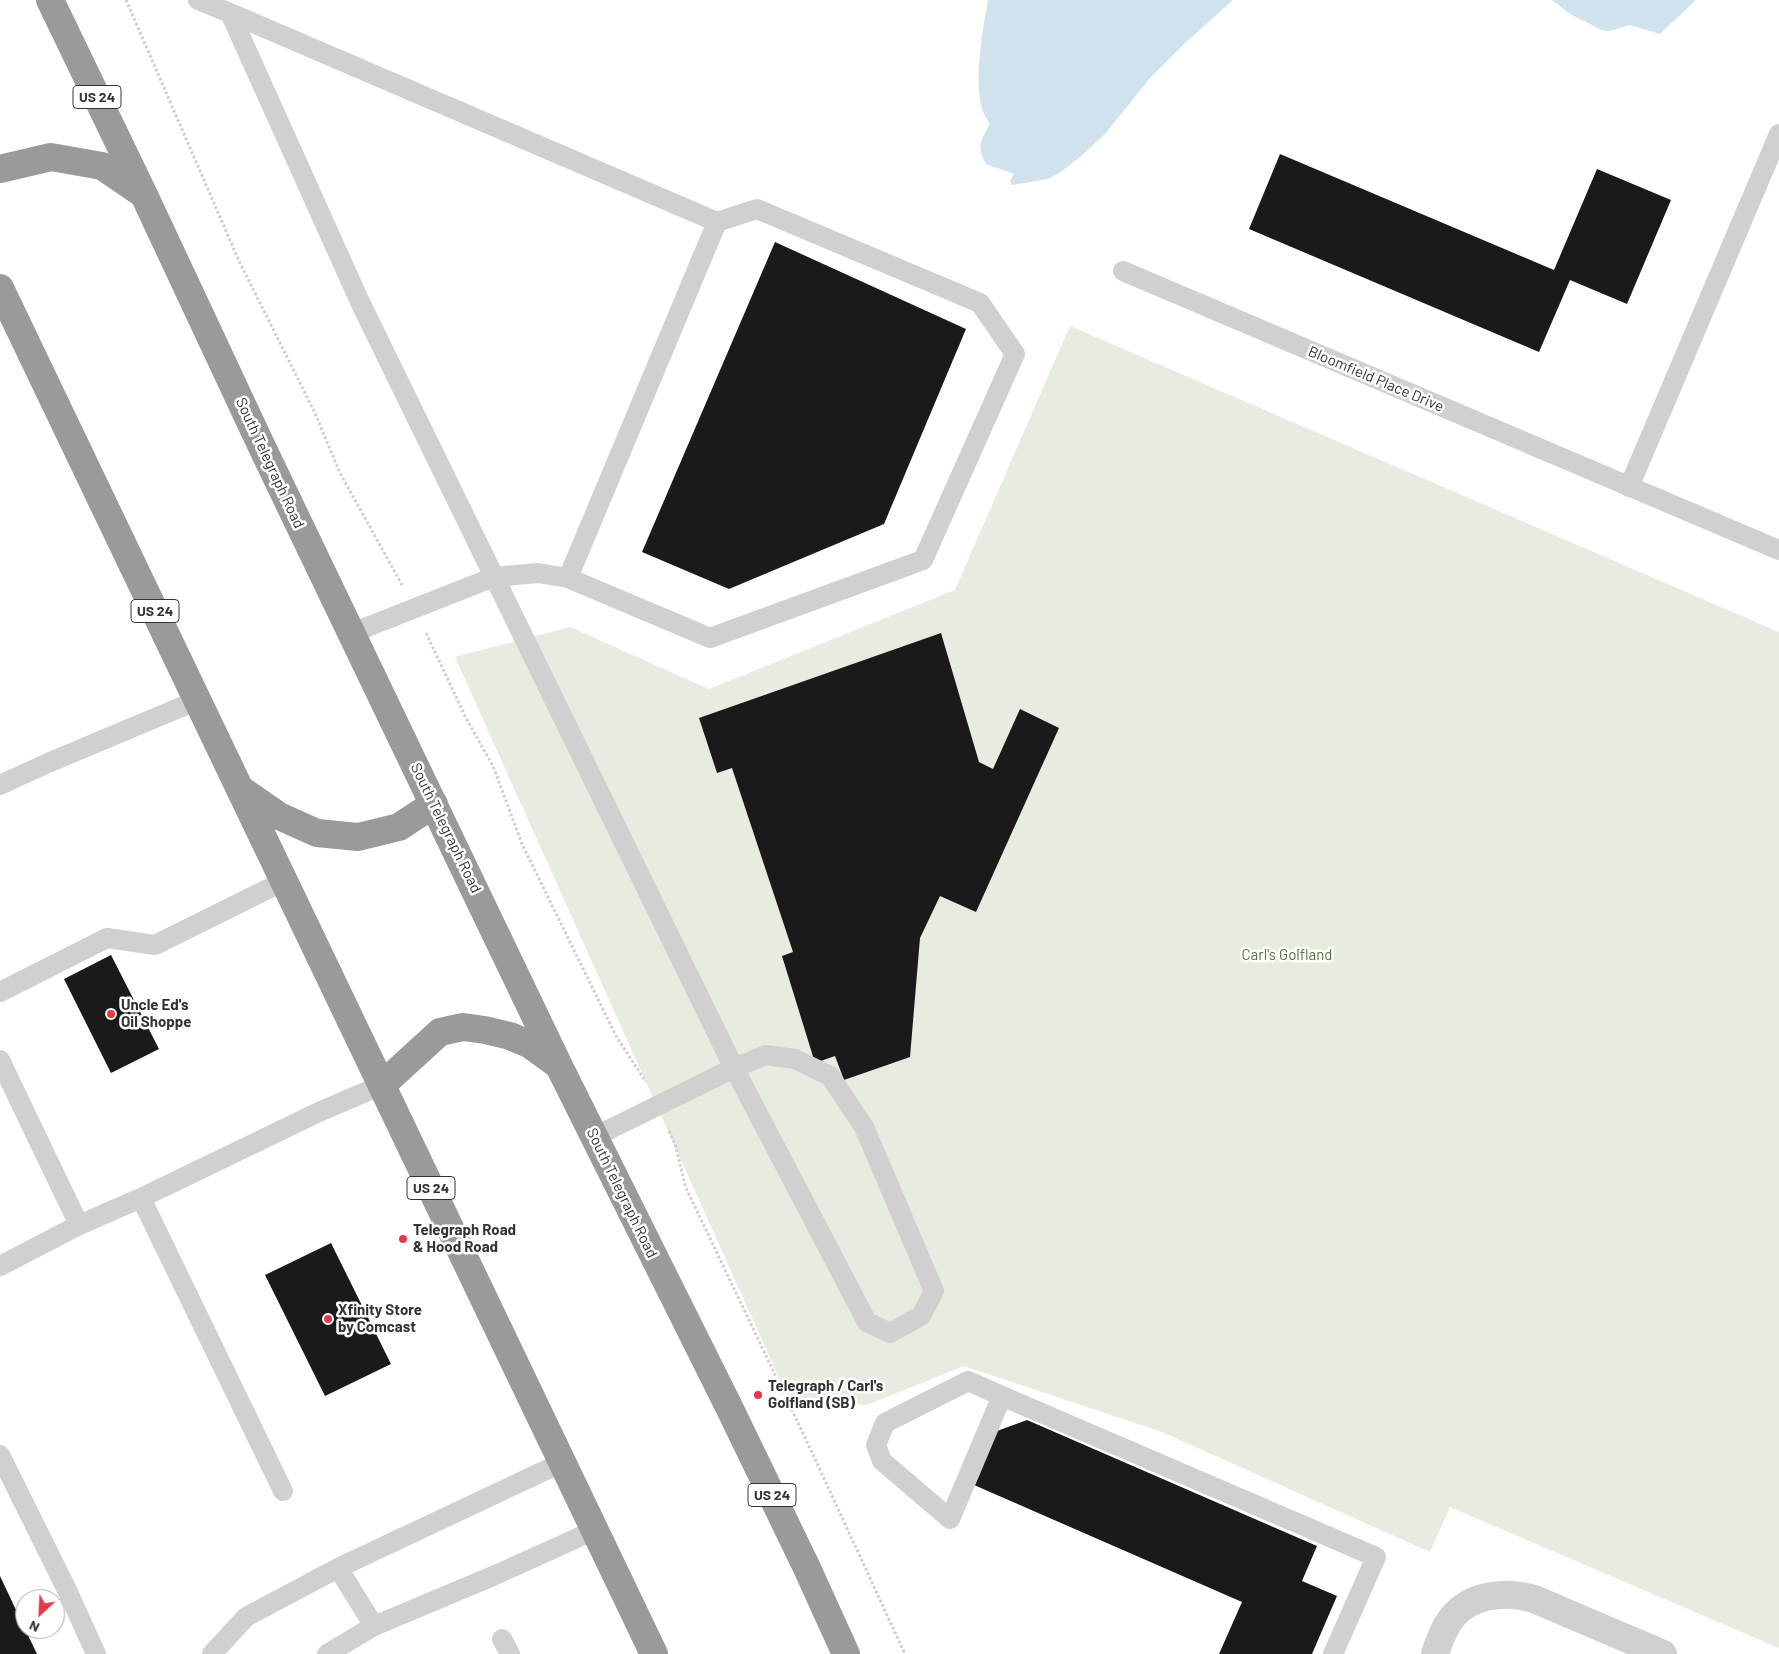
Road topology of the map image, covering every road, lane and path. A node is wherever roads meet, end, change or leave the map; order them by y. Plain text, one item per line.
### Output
1 (50, 0) edge
2 (126, 0) edge
3 (198, 0) edge
4 (230, 13) junction
5 (1779, 134) edge
6 (0, 169) edge
7 (144, 195) junction
8 (717, 222) junction
9 (1124, 271) dead end
10 (0, 288) edge
11 (1629, 487) junction
12 (1779, 550) edge
13 (494, 577) junction
14 (568, 578) junction
15 (401, 583) dead end
16 (352, 633) junction
17 (430, 640) dead end
18 (198, 700) junction
19 (0, 784) edge
20 (241, 790) junction
21 (434, 804) junction
22 (284, 881) junction
23 (0, 992) edge
24 (0, 1060) edge
25 (559, 1066) junction
26 (734, 1068) junction
27 (646, 1084) dead end
28 (382, 1085) junction
29 (667, 1127) dead end
30 (594, 1137) junction
31 (140, 1198) junction
32 (78, 1226) junction
33 (0, 1266) edge
34 (1002, 1396) junction
35 (0, 1454) edge
36 (563, 1462) junction
37 (282, 1491) dead end
38 (595, 1530) junction
39 (338, 1568) junction
40 (374, 1626) junction
41 (96, 1654) edge
42 (212, 1654) edge
43 (327, 1654) edge
44 (654, 1654) edge
45 (846, 1654) edge
46 (905, 1654) edge
47 (1334, 1654) edge
48 (1434, 1654) edge
49 (1663, 1654) edge

1 - 7 highway, South Telegraph Road / US 24
2 - 15 path
3 - 4 lane
4 - 8 lane
4 - 13 lane
5 - 11 lane
6 - 7 highway
7 - 16 highway, South Telegraph Road / US 24
8 - 14 lane
8 - 14 lane
9 - 11 lane, Bloomfield Place Drive
10 - 18 highway, US 24
11 - 12 lane, Bloomfield Place Drive
13 - 14 lane
13 - 16 lane
13 - 26 lane
16 - 21 highway, South Telegraph Road / US 24
17 - 27 path
18 - 19 lane
18 - 20 highway, US 24
20 - 21 highway
20 - 22 highway, US 24
21 - 25 highway, South Telegraph Road / US 24
22 - 23 lane
22 - 28 highway, US 24
24 - 32 lane
25 - 28 highway
25 - 30 highway, South Telegraph Road / US 24
26 - 26 lane
26 - 30 lane
28 - 31 lane
28 - 36 highway, US 24
29 - 46 path
30 - 45 highway, South Telegraph Road / US 24
31 - 32 lane
31 - 37 lane
32 - 33 lane
34 - 34 lane
34 - 47 lane
35 - 41 lane
36 - 38 highway, US 24
36 - 39 lane
38 - 40 lane
38 - 44 highway, US 24
39 - 40 lane
39 - 42 lane
40 - 43 lane
48 - 49 street

